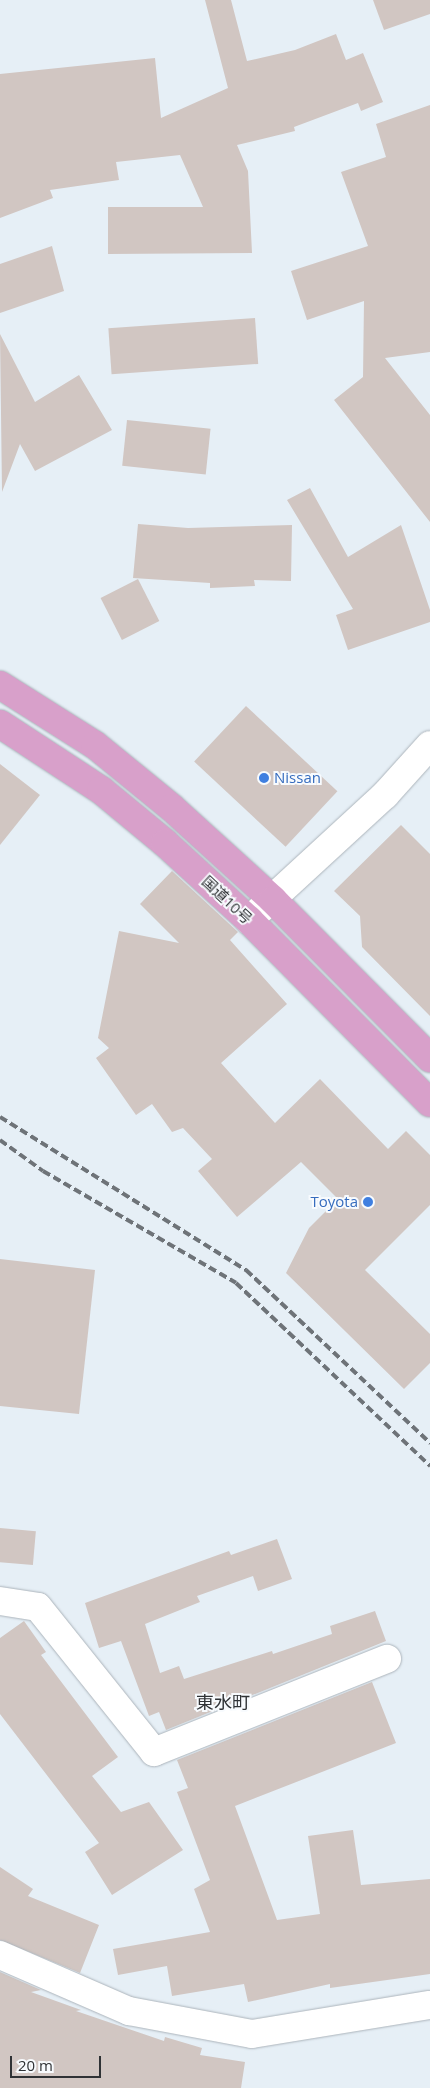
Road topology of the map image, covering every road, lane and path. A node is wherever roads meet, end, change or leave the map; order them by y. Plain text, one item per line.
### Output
1 (0, 685) edge
2 (0, 724) edge
3 (430, 745) edge
4 (272, 900) junction
5 (249, 920) junction
6 (430, 1058) edge
7 (430, 1103) edge
8 (0, 1601) edge
9 (387, 1659) dead end
10 (0, 1954) edge
11 (430, 2005) edge

1 - 4 highway, 国道10号
2 - 5 highway, 国道10号
3 - 4 street
4 - 5 street
4 - 6 highway, 国道10号
5 - 7 highway, 国道10号
8 - 9 street
10 - 11 street

